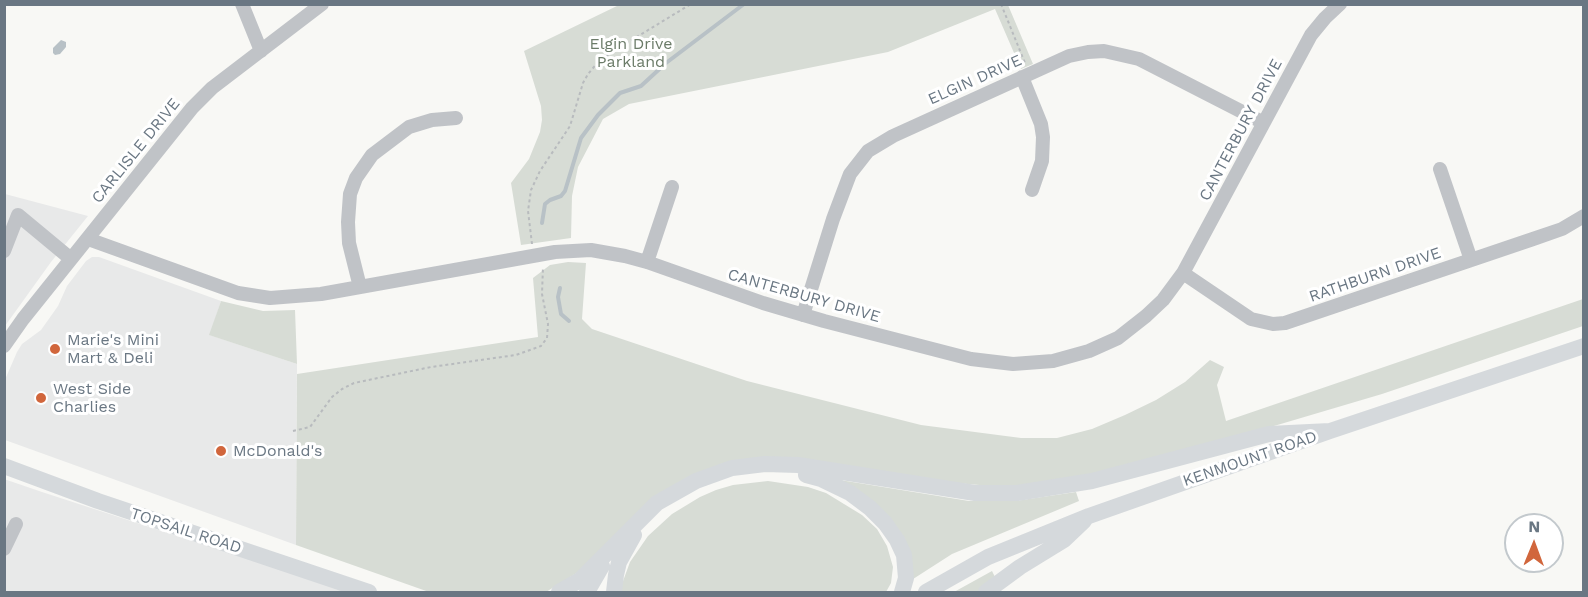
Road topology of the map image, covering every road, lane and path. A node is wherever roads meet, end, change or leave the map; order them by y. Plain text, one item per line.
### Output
1 (242, 4) edge
2 (322, 4) edge
3 (691, 4) edge
4 (1001, 4) edge
5 (1340, 4) edge
6 (261, 51) junction
7 (1026, 76) junction
8 (456, 118) dead end
9 (1262, 122) junction
10 (1440, 168) dead end
11 (672, 187) dead end
12 (1032, 190) dead end
13 (4, 210) edge
14 (18, 215) junction
15 (1584, 216) edge
16 (88, 239) junction
17 (4, 251) edge
18 (540, 255) junction
19 (71, 259) junction
20 (1471, 260) junction
21 (646, 262) junction
22 (1183, 273) junction
23 (360, 287) junction
24 (803, 315) junction
25 (4, 346) edge
26 (1584, 346) edge
27 (1330, 430) junction
28 (293, 431) dead end
29 (4, 466) edge
30 (1089, 516) junction
31 (16, 524) dead end
32 (613, 547) junction
33 (4, 549) edge
34 (369, 592) edge
35 (559, 592) edge
36 (587, 592) edge
37 (614, 592) edge
38 (902, 592) edge
39 (926, 592) edge
40 (986, 592) edge

1 - 6 street
2 - 6 street, CARLISLE DRIVE
3 - 18 path
4 - 7 path
5 - 9 street, CANTERBURY DRIVE
6 - 16 street, CARLISLE DRIVE
7 - 9 street, ELGIN DRIVE
7 - 12 street
7 - 24 street, ELGIN DRIVE
8 - 23 street
9 - 22 street, CANTERBURY DRIVE
10 - 20 street
11 - 21 street
13 - 14 street
14 - 17 street
14 - 19 street
15 - 20 street, RATHBURN DRIVE
16 - 19 street, CARLISLE DRIVE
16 - 23 street, CANTERBURY DRIVE
18 - 21 street, CANTERBURY DRIVE
18 - 23 street, CANTERBURY DRIVE
18 - 28 path
19 - 25 street, CARLISLE DRIVE
20 - 22 street, RATHBURN DRIVE
21 - 24 street, CANTERBURY DRIVE
22 - 24 street, CANTERBURY DRIVE
26 - 27 main road, KENMOUNT ROAD
27 - 30 main road, KENMOUNT ROAD
27 - 32 main road
29 - 34 main road, TOPSAIL ROAD
30 - 39 main road, KENMOUNT ROAD
30 - 40 main road
31 - 33 street
32 - 35 main road
32 - 36 main road
37 - 38 main road

